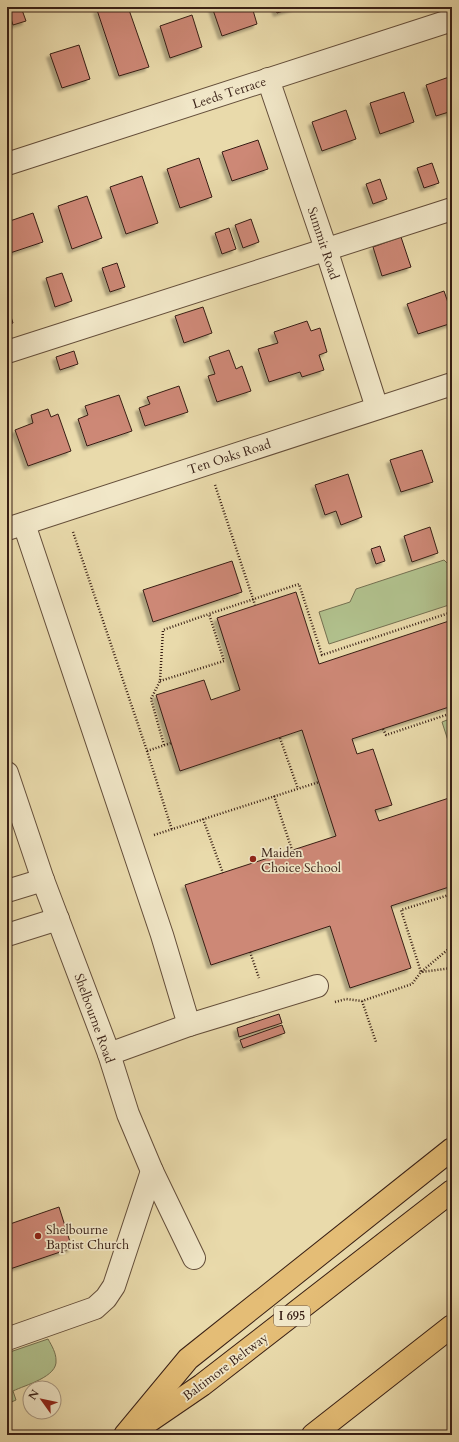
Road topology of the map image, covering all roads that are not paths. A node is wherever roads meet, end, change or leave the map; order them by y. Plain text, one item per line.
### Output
1 (452, 20) edge
2 (268, 79) junction
3 (7, 164) edge
4 (452, 209) edge
5 (326, 249) junction
6 (7, 352) edge
7 (452, 384) edge
8 (377, 408) junction
9 (16, 526) edge
10 (7, 773) edge
11 (43, 880) junction
12 (7, 891) edge
13 (58, 919) junction
14 (7, 935) edge
15 (318, 986) dead end
16 (189, 1025) junction
17 (109, 1054) junction
18 (452, 1149) edge
19 (152, 1171) junction
20 (452, 1191) edge
21 (194, 1258) dead end
22 (452, 1326) edge
23 (7, 1338) edge
24 (125, 1435) edge
25 (129, 1435) edge
26 (314, 1435) edge

1 - 2 street, Leeds Terrace
2 - 3 street, Leeds Terrace
2 - 5 street, Summit Road
4 - 5 street
5 - 6 street
5 - 8 street, Summit Road
7 - 8 street, Ten Oaks Road
8 - 9 street, Ten Oaks Road
9 - 16 street
10 - 11 street, Shelbourne Road
11 - 12 street
11 - 13 street, Shelbourne Road
13 - 14 street
13 - 17 street, Shelbourne Road
15 - 16 street
16 - 17 street
17 - 19 street, Shelbourne Road
18 - 24 highway
19 - 21 street, Shelbourne Road
19 - 23 street
20 - 25 highway, Baltimore Beltway / I 695
22 - 26 highway

